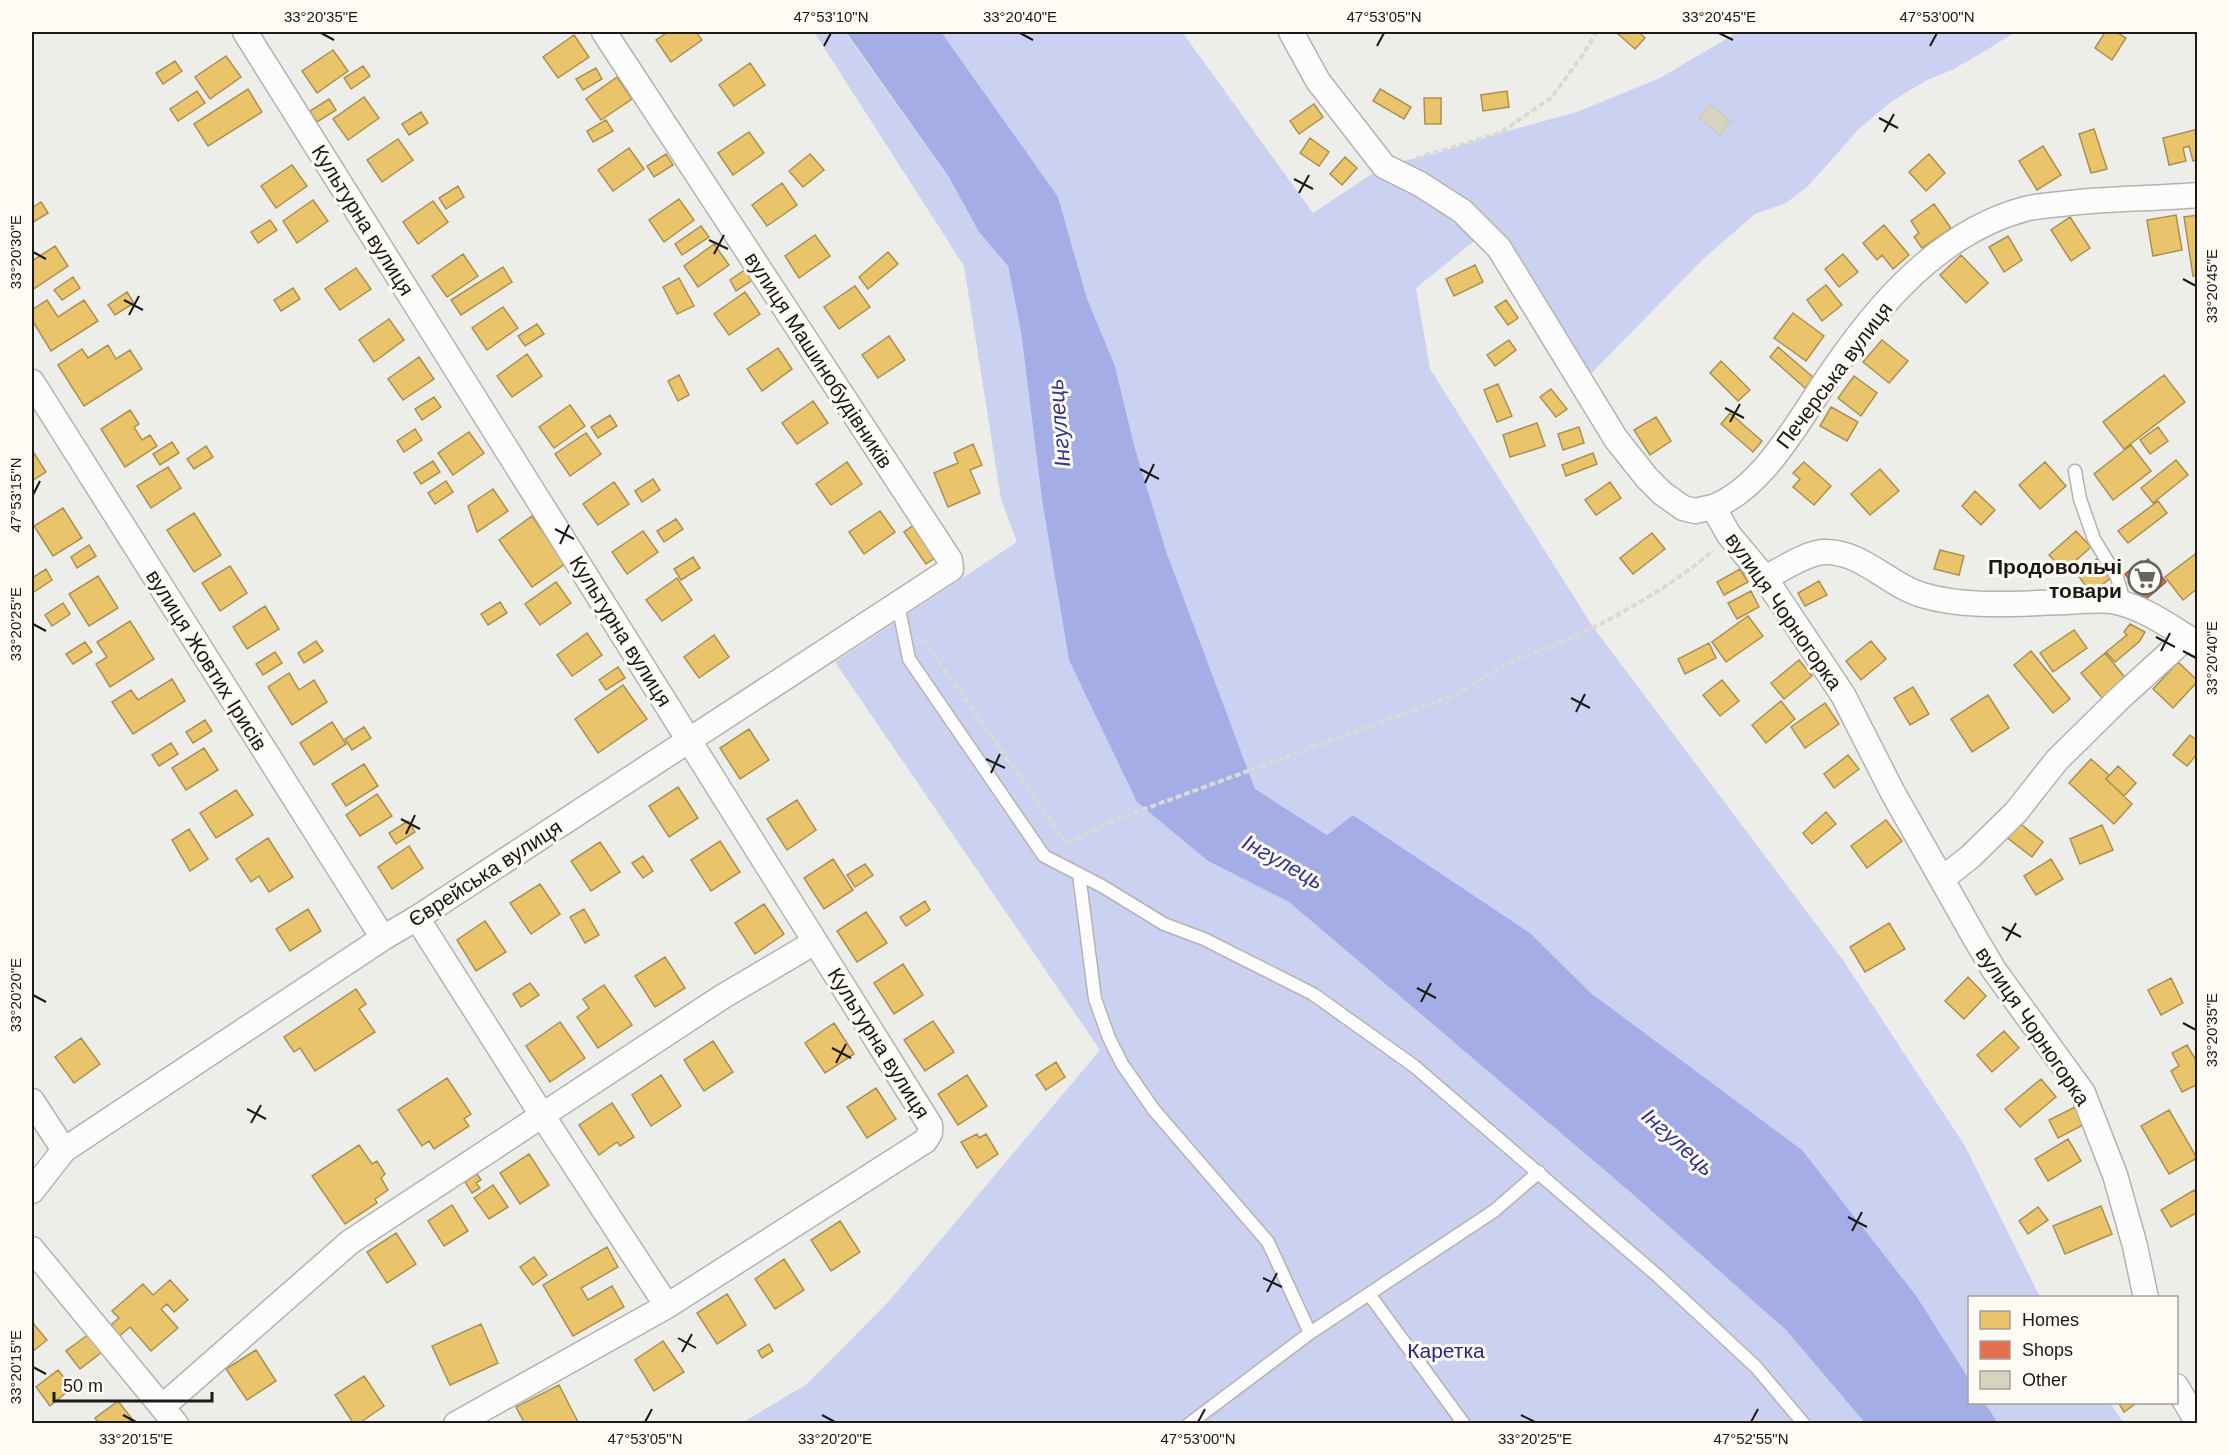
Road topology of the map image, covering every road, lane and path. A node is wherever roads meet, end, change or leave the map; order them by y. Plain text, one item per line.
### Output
1 (245, 32) edge
2 (604, 32) edge
3 (1291, 32) edge
4 (1597, 32) edge
5 (1384, 166) junction
6 (2198, 195) edge
7 (32, 382) edge
8 (2075, 471) dead end
9 (1713, 507) junction
10 (1729, 535) junction
11 (951, 569) joint
12 (1765, 578) junction
13 (898, 604) junction
14 (2125, 605) junction
15 (919, 633) dead end
16 (2192, 641) edge
17 (689, 741) junction
18 (1079, 874) junction
19 (1942, 879) junction
20 (417, 918) junction
21 (383, 938) junction
22 (815, 942) junction
23 (32, 1101) edge
24 (542, 1115) junction
25 (64, 1150) junction
26 (1539, 1172) junction
27 (32, 1191) edge
28 (32, 1249) edge
29 (1369, 1294) junction
30 (2146, 1296) edge
31 (667, 1306) junction
32 (1310, 1333) junction
33 (2178, 1389) edge
34 (169, 1415) edge
35 (2198, 1423) edge
36 (456, 1424) edge
37 (1189, 1424) edge
38 (1464, 1424) edge
39 (1804, 1424) edge

1 - 17 street, Культурна вулиця
2 - 11 street, вулиця Машинобудівників
3 - 5 street
4 - 5 path
5 - 9 street
6 - 9 street, Печерська вулиця
7 - 21 street, вулиця Жовтих Ірисів
8 - 14 lane
9 - 10 street, вулиця Чорногорка
10 - 12 street, вулиця Чорногорка
10 - 15 path
11 - 13 street, Єврейська вулиця
12 - 14 street
12 - 19 street, вулиця Чорногорка
13 - 17 street, Єврейська вулиця
13 - 18 lane
14 - 16 street
16 - 19 street
17 - 20 street, Єврейська вулиця
17 - 22 street, Культурна вулиця
18 - 26 lane
18 - 32 lane
19 - 30 street, вулиця Чорногорка
20 - 21 street, Єврейська вулиця
20 - 24 street
21 - 25 street, Єврейська вулиця
22 - 24 street
22 - 31 street, Культурна вулиця
23 - 25 street
24 - 31 street
24 - 34 street
25 - 27 street, Єврейська вулиця
26 - 29 lane
26 - 39 lane
28 - 34 street
29 - 32 lane
29 - 38 lane
31 - 36 street
32 - 37 lane
33 - 35 street

